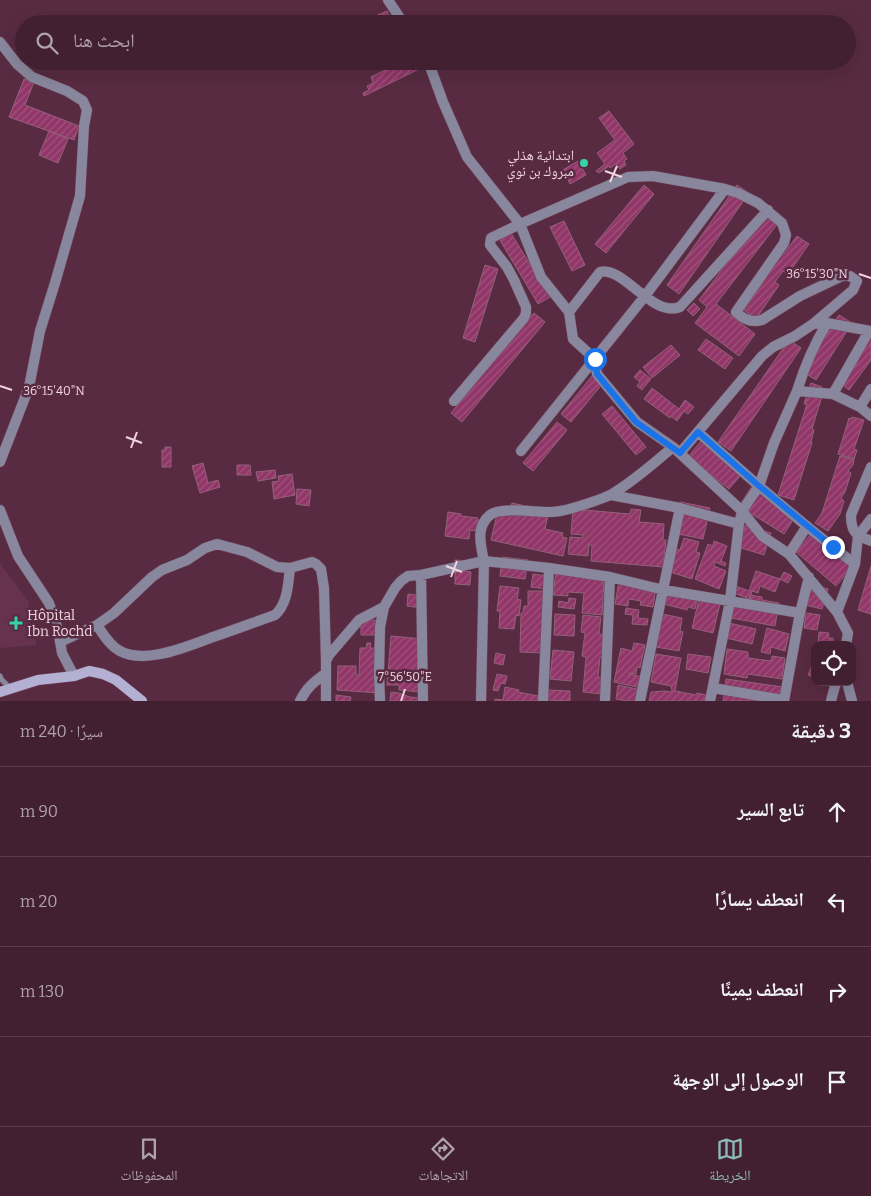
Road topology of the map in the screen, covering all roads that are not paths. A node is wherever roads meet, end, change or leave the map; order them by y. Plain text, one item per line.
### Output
1 (388, 0) edge
2 (398, 15) edge
3 (0, 42) edge
4 (15, 61) edge
5 (24, 70) edge
6 (431, 70) edge
7 (725, 189) junction
8 (768, 210) junction
9 (520, 224) junction
10 (644, 296) junction
11 (569, 312) junction
12 (827, 323) junction
13 (813, 324) junction
14 (870, 331) edge
15 (595, 359) junction
16 (871, 389) edge
17 (796, 391) junction
18 (833, 394) junction
19 (454, 401) dead end
20 (860, 408) junction
21 (871, 416) edge
22 (698, 432) junction
23 (676, 450) junction
24 (521, 451) dead end
25 (0, 462) edge
26 (871, 467) edge
27 (759, 486) junction
28 (611, 495) junction
29 (680, 508) junction
30 (0, 510) edge
31 (742, 512) junction
32 (871, 519) edge
33 (739, 524) junction
34 (807, 526) junction
35 (858, 536) junction
36 (871, 541) edge
37 (789, 554) junction
38 (484, 561) junction
39 (855, 564) junction
40 (290, 568) junction
41 (549, 568) junction
42 (422, 575) junction
43 (809, 577) junction
44 (610, 578) junction
45 (664, 590) junction
46 (730, 601) junction
47 (384, 607) junction
48 (837, 612) junction
49 (800, 613) junction
50 (97, 625) junction
51 (846, 641) edge
52 (60, 642) junction
53 (326, 661) junction
54 (326, 673) junction
55 (0, 676) edge
56 (74, 676) junction
57 (835, 686) edge
58 (848, 686) edge
59 (713, 688) junction
60 (11, 689) junction
61 (0, 692) edge
62 (142, 701) edge
63 (300, 701) edge
64 (326, 701) edge
65 (380, 701) edge
66 (423, 701) edge
67 (481, 701) edge
68 (544, 701) edge
69 (605, 701) edge
70 (640, 701) edge
71 (710, 701) edge
72 (784, 701) edge
73 (831, 701) edge
74 (852, 701) edge

1 - 2 street
3 - 4 street
5 - 25 street
6 - 9 street
7 - 8 street
7 - 9 street
7 - 10 street
8 - 10 street
8 - 13 street
9 - 11 street
9 - 19 street
10 - 11 street
10 - 15 street
11 - 15 street
12 - 13 street
12 - 14 street
12 - 17 street
13 - 22 street
14 - 18 street
15 - 23 street
15 - 24 street
16 - 20 street
17 - 18 street
17 - 27 street
18 - 20 street
20 - 21 street
22 - 23 street
22 - 27 street
23 - 28 street
23 - 31 street
26 - 35 street
27 - 31 street
27 - 34 street
28 - 29 street
28 - 38 street
29 - 33 street
29 - 45 street
30 - 52 street
31 - 33 street
31 - 37 street
32 - 35 street
33 - 46 street
34 - 37 street
34 - 39 street
35 - 36 street
35 - 39 street
37 - 43 street
38 - 41 street
38 - 42 street
38 - 67 street
39 - 48 street
40 - 50 street
40 - 50 street
40 - 53 street
41 - 44 street
41 - 68 street
42 - 47 street
42 - 66 street
43 - 48 street
43 - 49 street
44 - 45 street
44 - 69 street
45 - 46 street
45 - 70 street
46 - 49 street
46 - 59 street
47 - 53 street
47 - 65 street
48 - 51 street
49 - 72 street
50 - 52 street
52 - 56 street
53 - 54 street
54 - 63 street
54 - 64 street
55 - 60 lane
56 - 60 street
56 - 62 street
57 - 73 street
58 - 74 street
59 - 71 street
59 - 72 street
60 - 61 street

